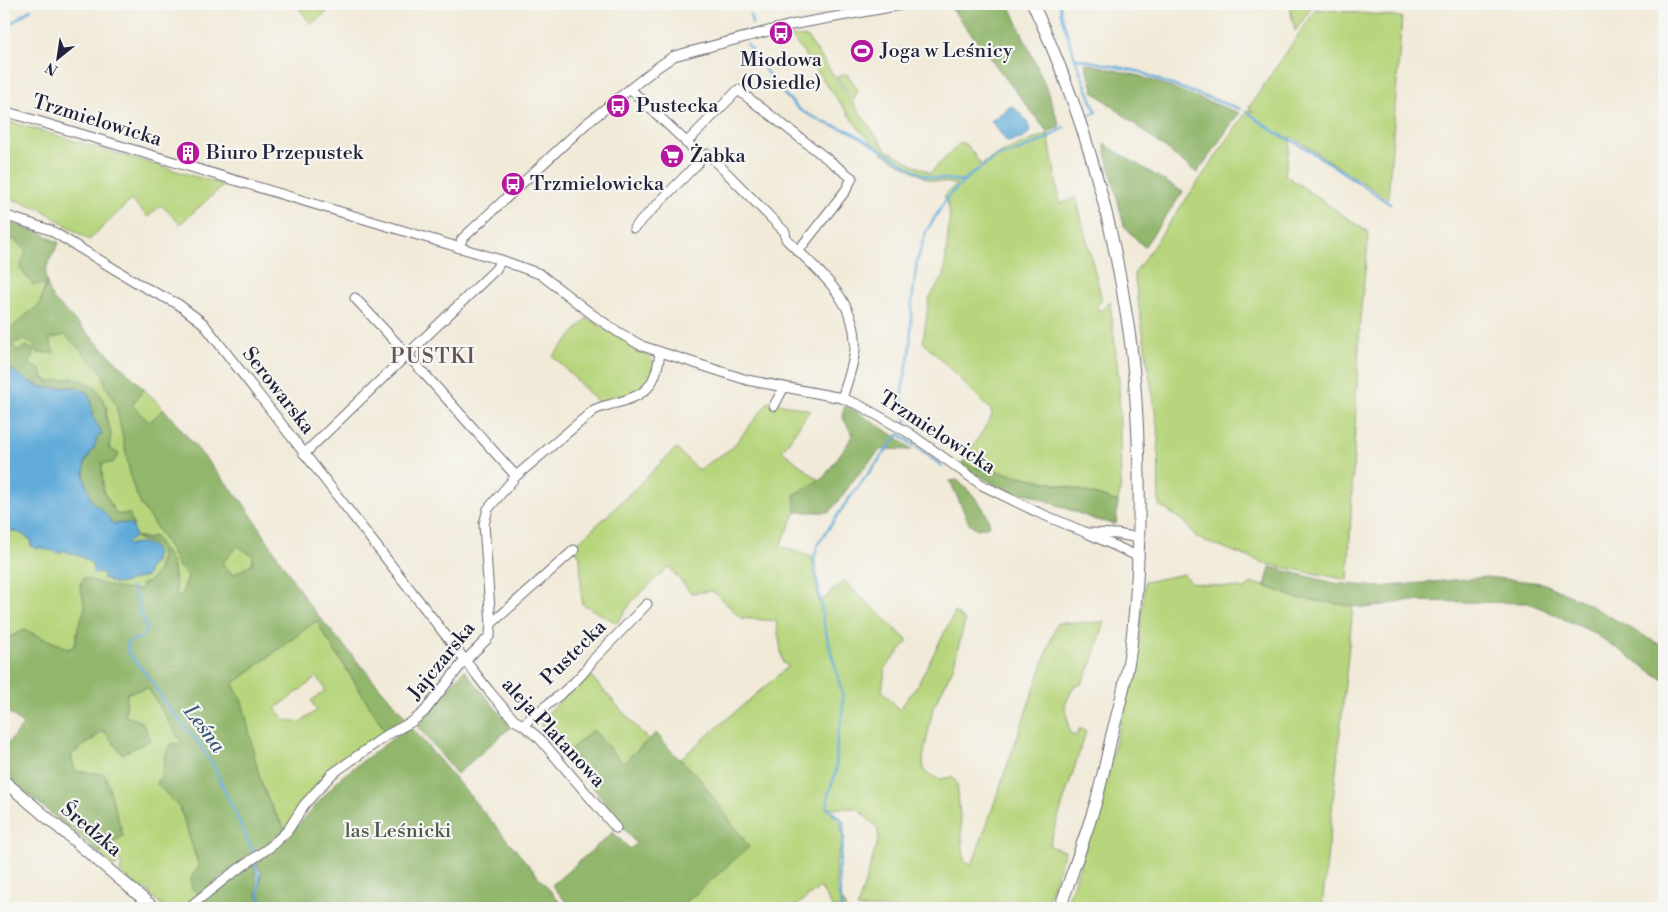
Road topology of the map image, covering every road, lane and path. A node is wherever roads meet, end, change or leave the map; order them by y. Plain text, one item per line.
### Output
1 (907, 4) edge
2 (1033, 4) edge
3 (630, 89) junction
4 (4, 112) edge
5 (686, 143) junction
6 (701, 156) junction
7 (4, 215) edge
8 (634, 228) dead end
9 (459, 248) junction
10 (798, 251) junction
11 (501, 260) junction
12 (354, 298) dead end
13 (660, 352) junction
14 (407, 354) junction
15 (784, 387) junction
16 (842, 398) junction
17 (774, 406) dead end
18 (304, 454) junction
19 (516, 476) junction
20 (1087, 533) junction
21 (1140, 538) junction
22 (574, 550) dead end
23 (1139, 558) junction
24 (646, 604) dead end
25 (491, 624) junction
26 (465, 661) junction
27 (523, 725) junction
28 (4, 781) edge
29 (616, 828) dead end
30 (154, 908) edge
31 (188, 908) edge
32 (1060, 908) edge

1 - 3 street
2 - 21 main road
3 - 5 street
3 - 9 street
4 - 9 street, Trzmielowicka
5 - 6 street
5 - 10 street
6 - 8 street
6 - 10 street
7 - 18 street, Serowarska
9 - 11 street, Trzmielowicka
10 - 16 street
11 - 13 street, Trzmielowicka
11 - 14 street
12 - 14 street
13 - 15 street, Trzmielowicka
13 - 19 street, Jajczarska
14 - 18 street
14 - 19 street
15 - 16 street, Trzmielowicka
15 - 17 street
16 - 20 street, Trzmielowicka
18 - 26 street, Serowarska
19 - 25 street, Jajczarska
20 - 21 street, Trzmielowicka
20 - 23 street, Trzmielowicka
21 - 23 main road
22 - 25 street
23 - 32 main road
24 - 27 street, Pustecka
25 - 26 street, Jajczarska
26 - 27 street, aleja Platanowa
26 - 31 street, Jajczarska
27 - 29 street, aleja Platanowa
28 - 30 main road, Średzka

